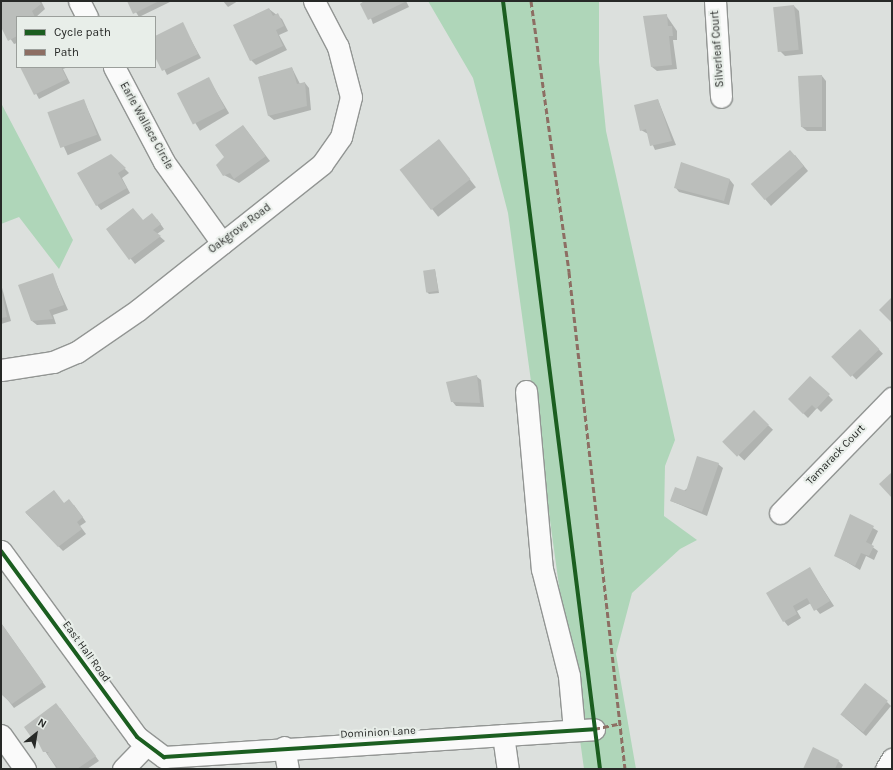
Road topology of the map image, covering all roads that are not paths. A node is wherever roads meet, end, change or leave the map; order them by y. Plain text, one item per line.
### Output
1 (79, 1) edge
2 (314, 1) edge
3 (714, 1) edge
4 (86, 16) edge
5 (115, 68) edge
6 (721, 97) dead end
7 (222, 242) junction
8 (1, 370) edge
9 (526, 391) dead end
10 (892, 398) edge
11 (780, 513) dead end
12 (1, 551) edge
13 (1, 735) edge
14 (503, 735) junction
15 (145, 746) junction
16 (284, 747) junction
17 (892, 760) edge
18 (167, 763) edge
19 (25, 769) edge
20 (123, 769) edge
21 (288, 769) edge
22 (508, 769) edge
23 (886, 769) edge

1 - 4 street
2 - 7 street, Oakgrove Road
3 - 6 street, Silverleaf Court
5 - 7 street, Earle Wallace Circle
7 - 8 street, Oakgrove Road
9 - 14 street, Dominion Lane
10 - 11 street, Tamarack Court
12 - 15 street, East Hall Road
13 - 19 street
14 - 16 street, Dominion Lane
14 - 22 street
15 - 18 street, East Hall Road
15 - 20 street
16 - 18 street, Dominion Lane
16 - 21 street
17 - 23 street

